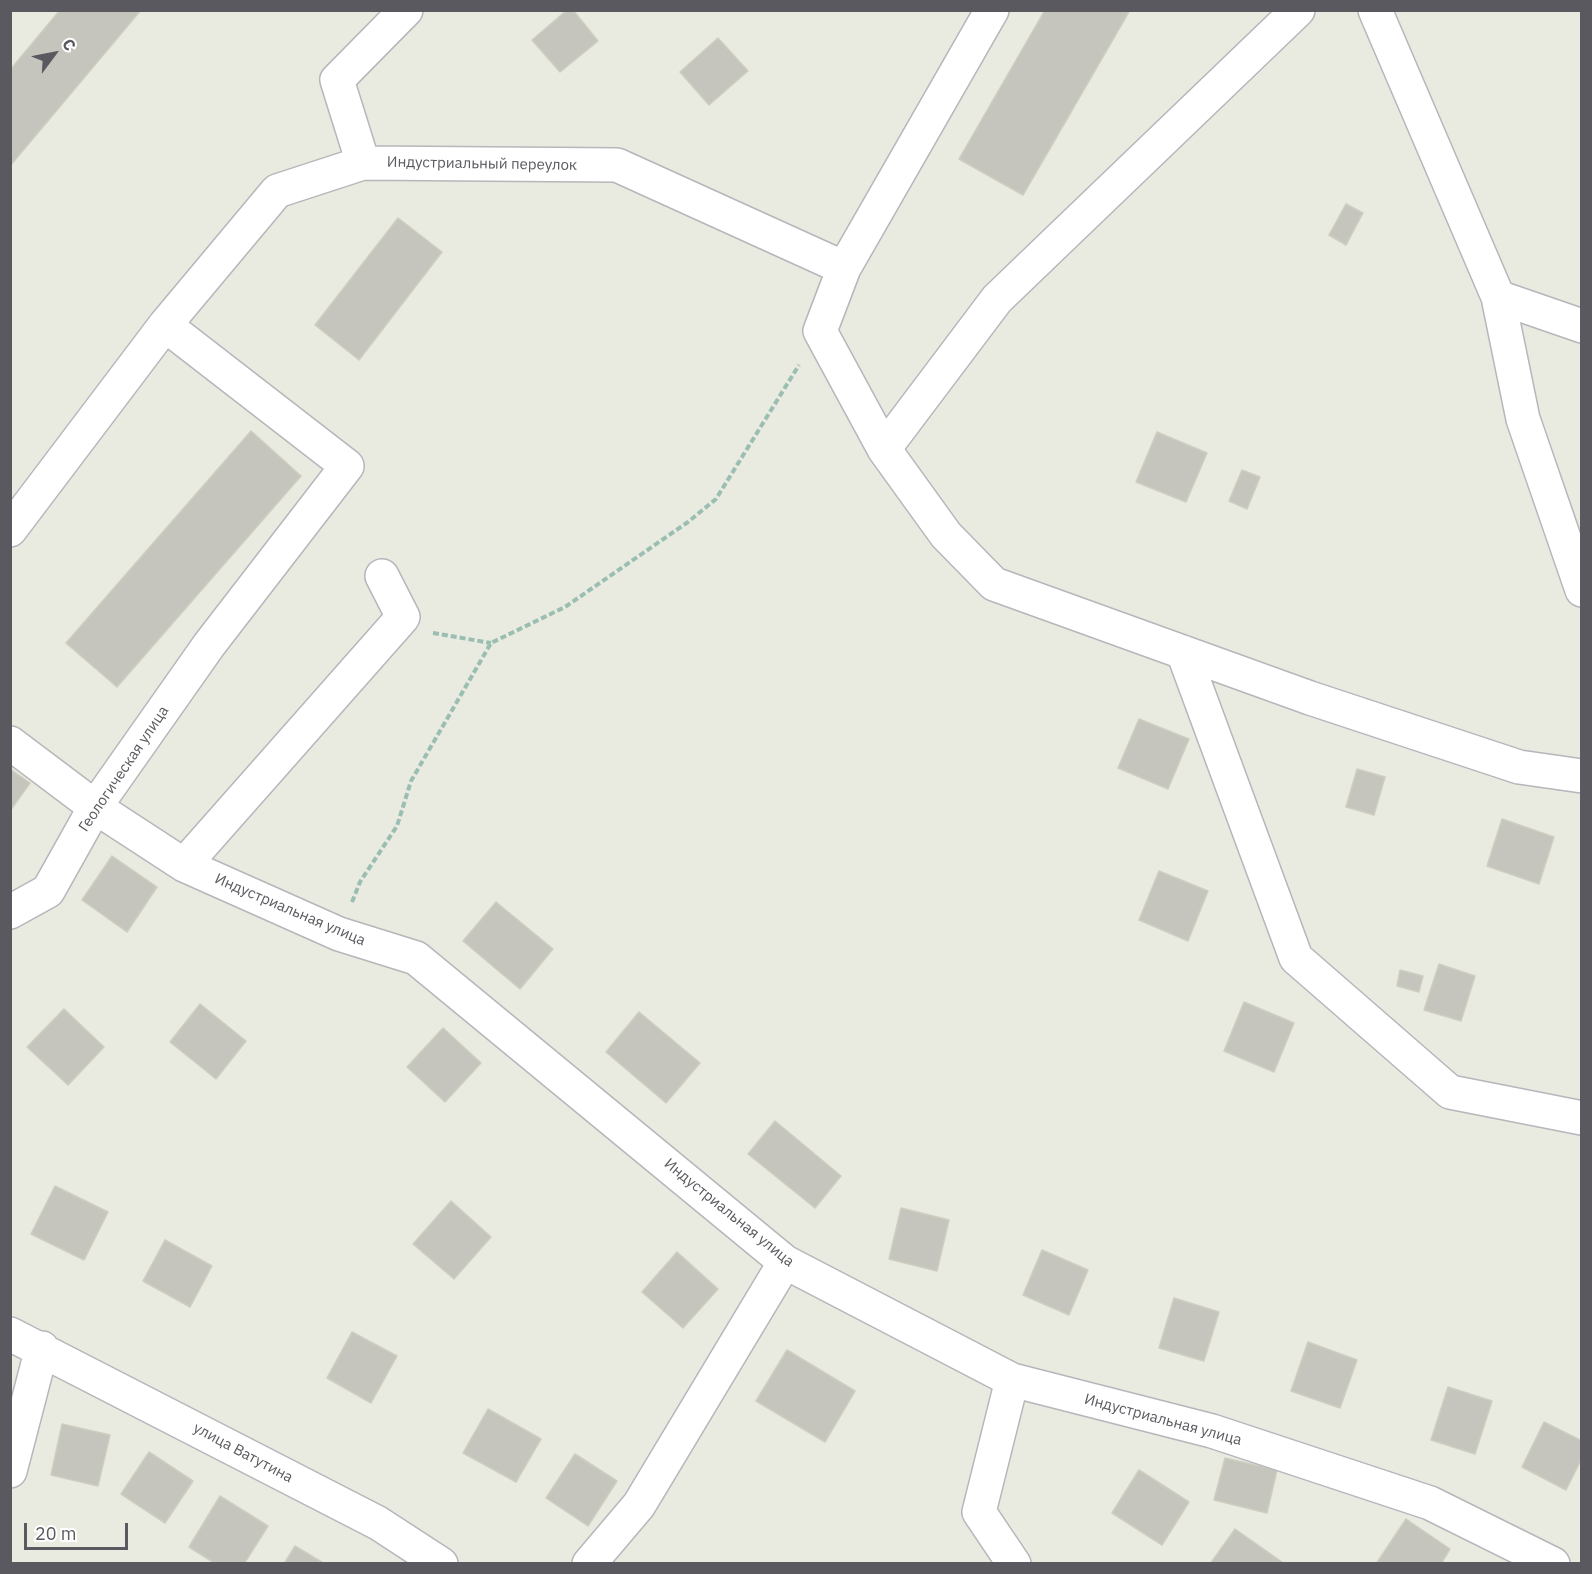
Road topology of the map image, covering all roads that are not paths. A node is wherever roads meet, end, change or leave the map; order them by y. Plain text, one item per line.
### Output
1 (406, 10) edge
2 (992, 10) edge
3 (1298, 10) edge
4 (1375, 10) edge
5 (363, 163) junction
6 (844, 268) junction
7 (1498, 297) junction
8 (165, 325) junction
9 (1581, 326) edge
10 (885, 449) junction
11 (10, 530) edge
12 (382, 576) dead end
13 (1581, 590) edge
14 (1183, 652) junction
15 (10, 743) edge
16 (1581, 776) edge
17 (95, 807) junction
18 (184, 865) junction
19 (10, 912) edge
20 (1581, 1118) edge
21 (785, 1262) junction
22 (10, 1334) edge
23 (42, 1348) junction
24 (1012, 1380) junction
25 (10, 1471) edge
26 (441, 1563) edge
27 (589, 1563) edge
28 (1014, 1563) edge
29 (1553, 1563) edge

1 - 5 street
2 - 6 street
3 - 10 street
4 - 7 street
5 - 6 street, Индустриальный переулок
5 - 8 street, Индустриальный переулок
6 - 10 street
7 - 9 street
7 - 13 street
8 - 11 street, Индустриальный переулок
8 - 17 street, Геологическая улица
10 - 14 street
12 - 18 street
14 - 16 street
14 - 20 street
15 - 17 street, Индустриальная улица
17 - 18 street, Индустриальная улица
17 - 19 street, Геологическая улица
18 - 21 street, Индустриальная улица
21 - 24 street, Индустриальная улица
21 - 27 street
22 - 23 street, улица Ватутина
23 - 25 street
23 - 26 street, улица Ватутина
24 - 28 street
24 - 29 street, Индустриальная улица

